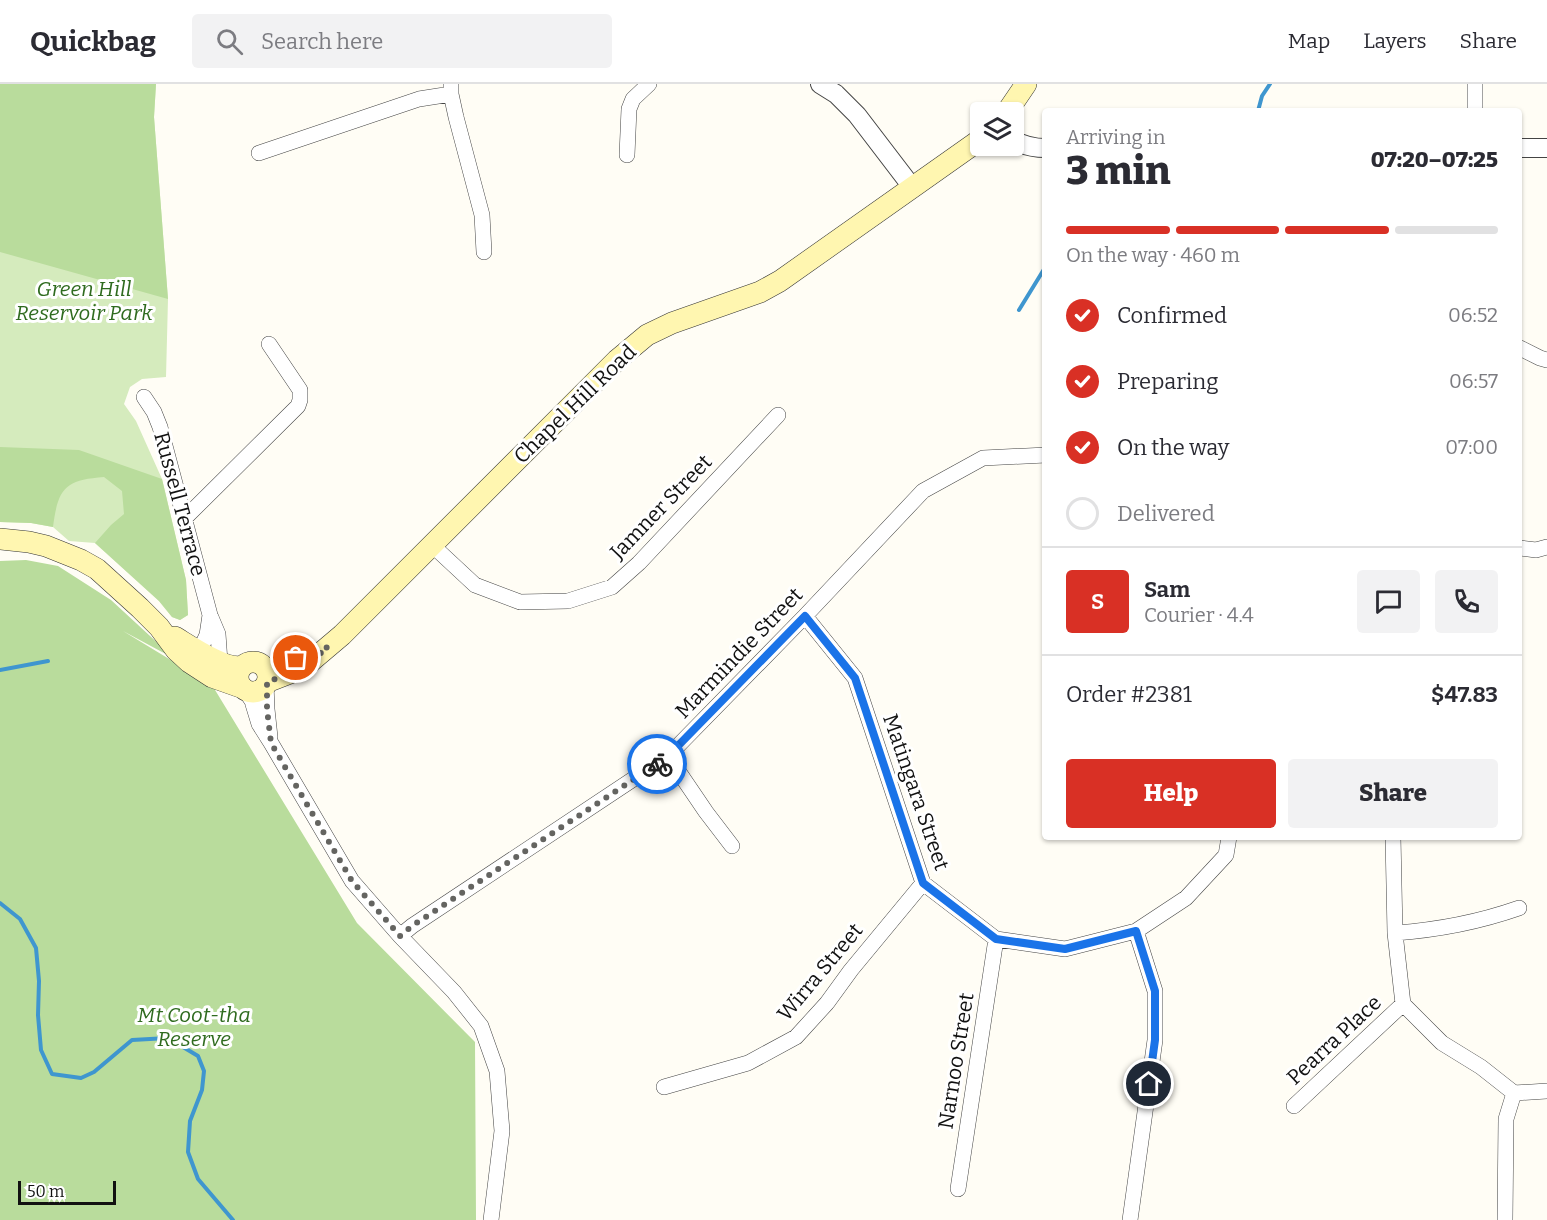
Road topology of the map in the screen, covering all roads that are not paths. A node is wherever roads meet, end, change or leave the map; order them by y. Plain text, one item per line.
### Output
1 (649, 84) edge
2 (820, 84) edge
3 (1026, 84) edge
4 (1475, 84) edge
5 (451, 89) edge
6 (1014, 102) edge
7 (1474, 108) edge
8 (1024, 146) edge
9 (970, 147) edge
10 (1042, 148) edge
11 (1522, 148) edge
12 (1547, 148) edge
13 (259, 153) dead end
14 (627, 155) dead end
15 (912, 187) junction
16 (484, 252) dead end
17 (269, 344) dead end
18 (1522, 349) edge
19 (1547, 360) edge
20 (144, 397) dead end
21 (778, 415) dead end
22 (1042, 455) edge
23 (184, 519) junction
24 (0, 539) edge
25 (432, 545) junction
26 (1547, 547) edge
27 (1522, 548) edge
28 (210, 615) junction
29 (805, 616) junction
30 (159, 627) junction
31 (328, 647) junction
32 (200, 652) junction
33 (249, 664) junction
34 (219, 671) junction
35 (267, 683) junction
36 (244, 689) junction
37 (271, 743) junction
38 (668, 756) junction
39 (1228, 840) edge
40 (1393, 840) edge
41 (732, 846) dead end
42 (923, 883) junction
43 (1519, 908) dead end
44 (1136, 931) junction
45 (1395, 933) junction
46 (400, 936) junction
47 (996, 939) junction
48 (1402, 1004) junction
49 (664, 1087) dead end
50 (1547, 1091) edge
51 (1514, 1093) junction
52 (1294, 1106) dead end
53 (958, 1189) dead end
54 (490, 1220) edge
55 (1131, 1220) edge
56 (1505, 1220) edge

1 - 14 street
2 - 15 street
3 - 6 main road
4 - 7 street
5 - 13 street
5 - 16 street
8 - 10 street
9 - 15 main road, Chapel Hill Road
11 - 12 street
15 - 25 main road, Chapel Hill Road
17 - 23 street
18 - 19 street
20 - 23 street, Russell Terrace
21 - 25 street, Jamner Street
22 - 29 street, Marmindie Street
23 - 28 street, Russell Terrace
24 - 30 main road
25 - 31 main road, Chapel Hill Road
26 - 27 street
28 - 32 street, Russell Terrace
28 - 34 street, Russell Terrace
29 - 38 street, Marmindie Street
29 - 42 street, Matingara Street
30 - 32 main road
30 - 34 main road
31 - 33 main road, Chapel Hill Road
31 - 35 main road, Chapel Hill Road
32 - 34 main road
33 - 34 main road
33 - 35 main road
33 - 36 main road
34 - 36 main road
35 - 36 main road
35 - 37 street
36 - 37 street
37 - 46 street
38 - 41 street
38 - 46 street, Marmindie Street
39 - 44 street, Matingara Street
40 - 45 street
42 - 47 street, Matingara Street
42 - 49 street, Wirra Street
43 - 45 street
44 - 47 street, Matingara Street
44 - 55 street
45 - 48 street
46 - 54 street
47 - 53 street, Narnoo Street
48 - 51 street
48 - 52 street, Pearra Place
50 - 51 street
51 - 56 street

